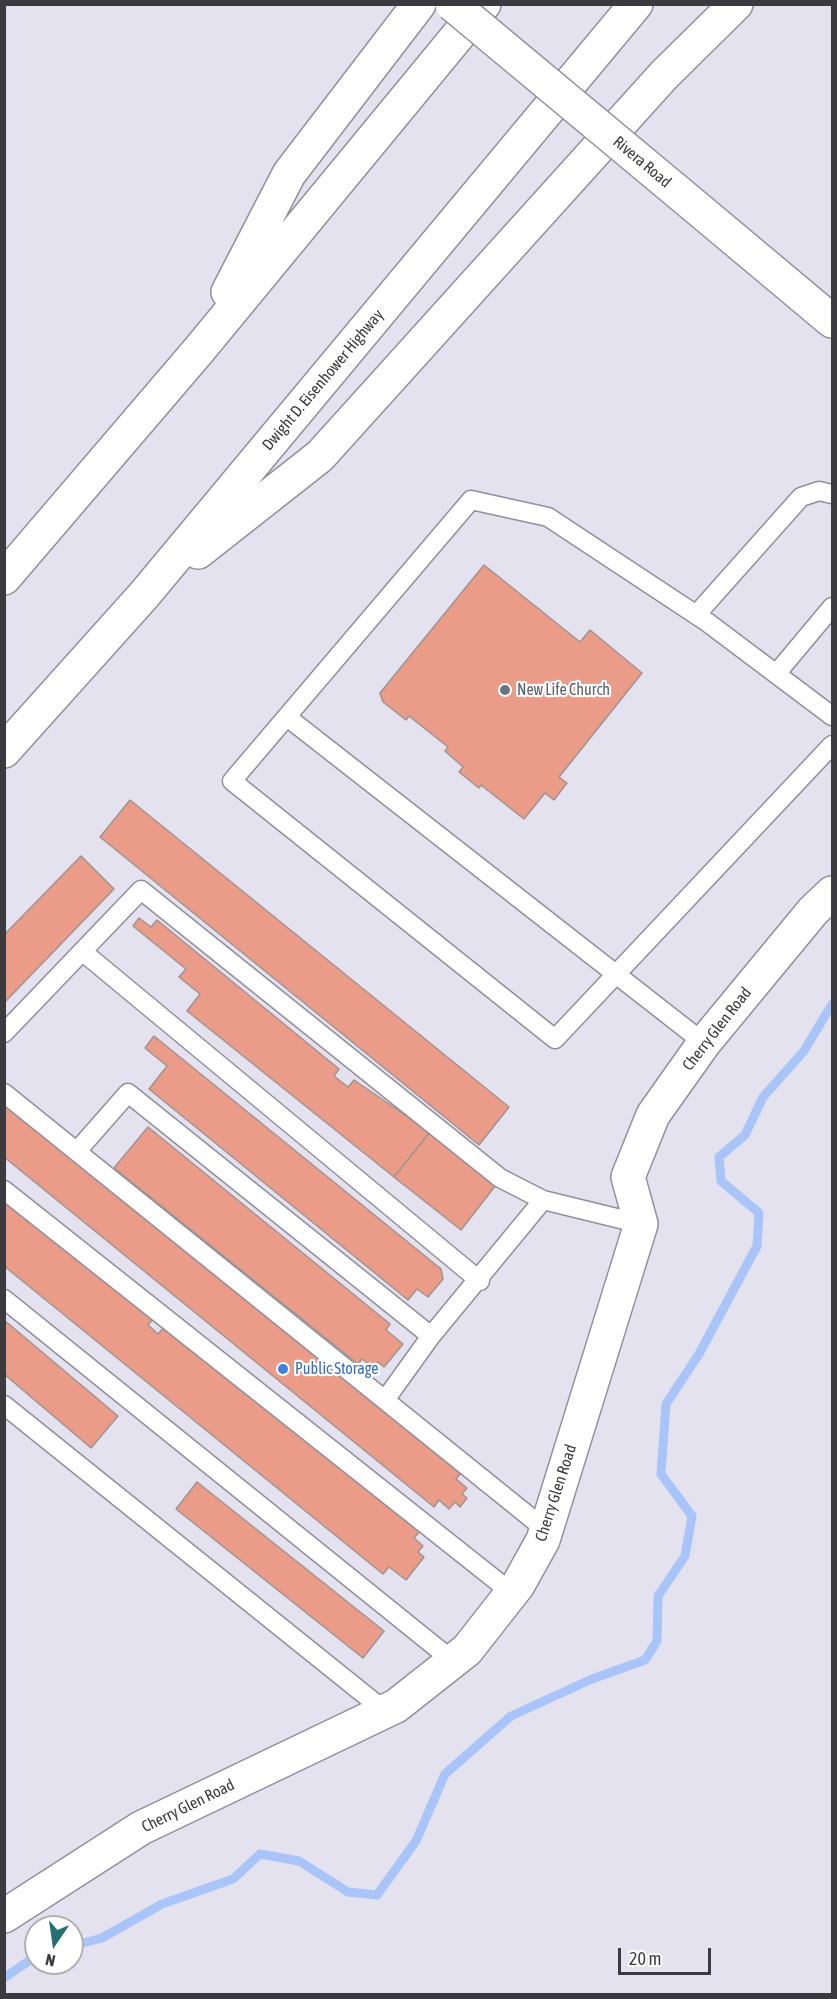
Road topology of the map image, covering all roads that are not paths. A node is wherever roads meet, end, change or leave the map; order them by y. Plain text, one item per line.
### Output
1 (419, 4) edge
2 (452, 4) edge
3 (484, 4) edge
4 (636, 4) edge
5 (736, 4) edge
6 (832, 321) edge
7 (199, 350) junction
8 (832, 494) edge
9 (4, 578) edge
10 (144, 595) junction
11 (832, 607) edge
12 (696, 615) junction
13 (776, 674) junction
14 (832, 716) edge
15 (286, 717) junction
16 (832, 745) edge
17 (4, 751) edge
18 (832, 893) edge
19 (82, 952) junction
20 (617, 973) junction
21 (4, 1033) edge
22 (704, 1043) junction
23 (4, 1093) edge
24 (77, 1151) junction
25 (4, 1190) edge
26 (543, 1200) junction
27 (641, 1224) junction
28 (480, 1281) junction
29 (4, 1299) edge
30 (431, 1336) junction
31 (386, 1400) junction
32 (4, 1405) edge
33 (546, 1530) junction
34 (512, 1593) junction
35 (453, 1661) junction
36 (385, 1711) junction
37 (4, 1916) edge

1 - 7 main road
2 - 6 main road, Rivera Road, bridge
3 - 7 main road
4 - 10 main road, Dwight D. Eisenhower Highway
5 - 10 main road
7 - 9 main road
8 - 12 lane
10 - 17 main road, Dwight D. Eisenhower Highway
11 - 13 lane
12 - 13 lane
12 - 15 lane
13 - 14 lane
15 - 20 lane
15 - 20 lane
16 - 20 lane
18 - 22 main road, Cherry Glen Road
19 - 21 lane
19 - 26 lane
19 - 28 lane
20 - 22 lane
22 - 27 main road, Cherry Glen Road
23 - 24 lane
24 - 30 lane
24 - 31 lane
25 - 34 lane
26 - 27 lane
26 - 28 lane
27 - 33 main road, Cherry Glen Road
28 - 30 lane
29 - 35 lane
30 - 31 lane
31 - 33 lane
32 - 36 lane
33 - 34 main road, Cherry Glen Road
34 - 35 main road, Cherry Glen Road
35 - 36 main road, Cherry Glen Road
36 - 37 main road, Cherry Glen Road

